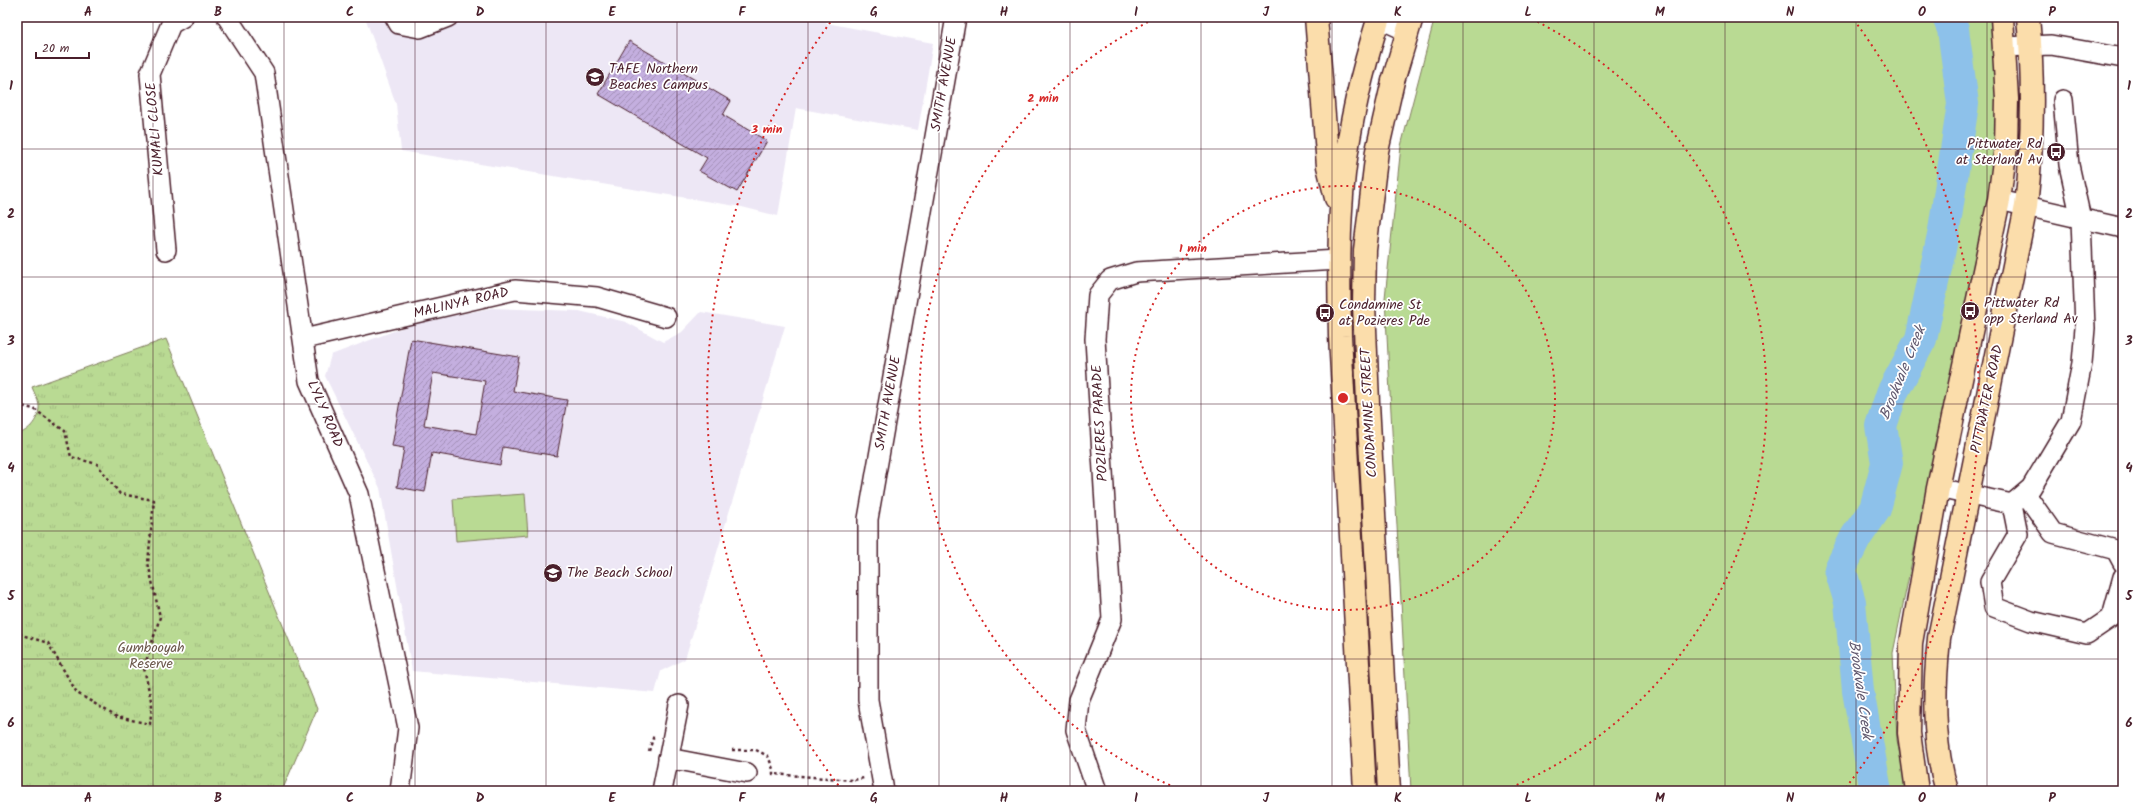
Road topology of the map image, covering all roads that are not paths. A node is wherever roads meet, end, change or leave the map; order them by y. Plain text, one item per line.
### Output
1 (182, 17) edge
2 (227, 17) edge
3 (395, 17) edge
4 (448, 17) edge
5 (956, 17) edge
6 (1316, 17) edge
7 (2002, 17) edge
8 (2028, 17) edge
9 (1378, 18) edge
10 (1409, 24) edge
11 (2031, 46) junction
12 (2005, 47) junction
13 (2123, 58) edge
14 (2063, 100) dead end
15 (1999, 200) junction
16 (2026, 206) junction
17 (1341, 217) junction
18 (2081, 219) junction
19 (2123, 228) edge
20 (166, 250) dead end
21 (1338, 260) junction
22 (666, 317) dead end
23 (304, 339) junction
24 (1938, 488) junction
25 (1967, 495) junction
26 (2018, 499) junction
27 (2123, 563) edge
28 (2123, 577) edge
29 (679, 705) dead end
30 (668, 758) junction
31 (747, 773) dead end
32 (882, 783) edge
33 (400, 791) edge
34 (662, 791) edge
35 (1097, 791) edge
36 (1365, 791) edge
37 (1389, 791) edge
38 (1917, 791) edge
39 (1946, 791) edge

1 - 20 street, KUMALI CLOSE
2 - 23 street, LYLY ROAD
3 - 4 street
5 - 32 street, SMITH AVENUE
6 - 17 main road
7 - 12 main road, PITTWATER ROAD
8 - 11 main road, PITTWATER ROAD
9 - 10 street
9 - 17 main road, CONDAMINE STREET
10 - 37 main road, CONDAMINE STREET
11 - 12 street
11 - 13 street
11 - 16 main road, PITTWATER ROAD
12 - 15 main road, PITTWATER ROAD
14 - 18 street
15 - 16 street
15 - 24 main road, PITTWATER ROAD
16 - 18 street
16 - 25 main road, PITTWATER ROAD
17 - 21 main road, CONDAMINE STREET
18 - 19 street
18 - 26 street
21 - 35 street, POZIERES PARADE
21 - 36 main road, CONDAMINE STREET
22 - 23 street, MALINYA ROAD
23 - 33 street, LYLY ROAD
24 - 25 street
24 - 38 main road, PITTWATER ROAD
25 - 26 street
25 - 39 main road, PITTWATER ROAD
26 - 27 street
26 - 28 street
29 - 30 street
30 - 31 street
30 - 34 street

